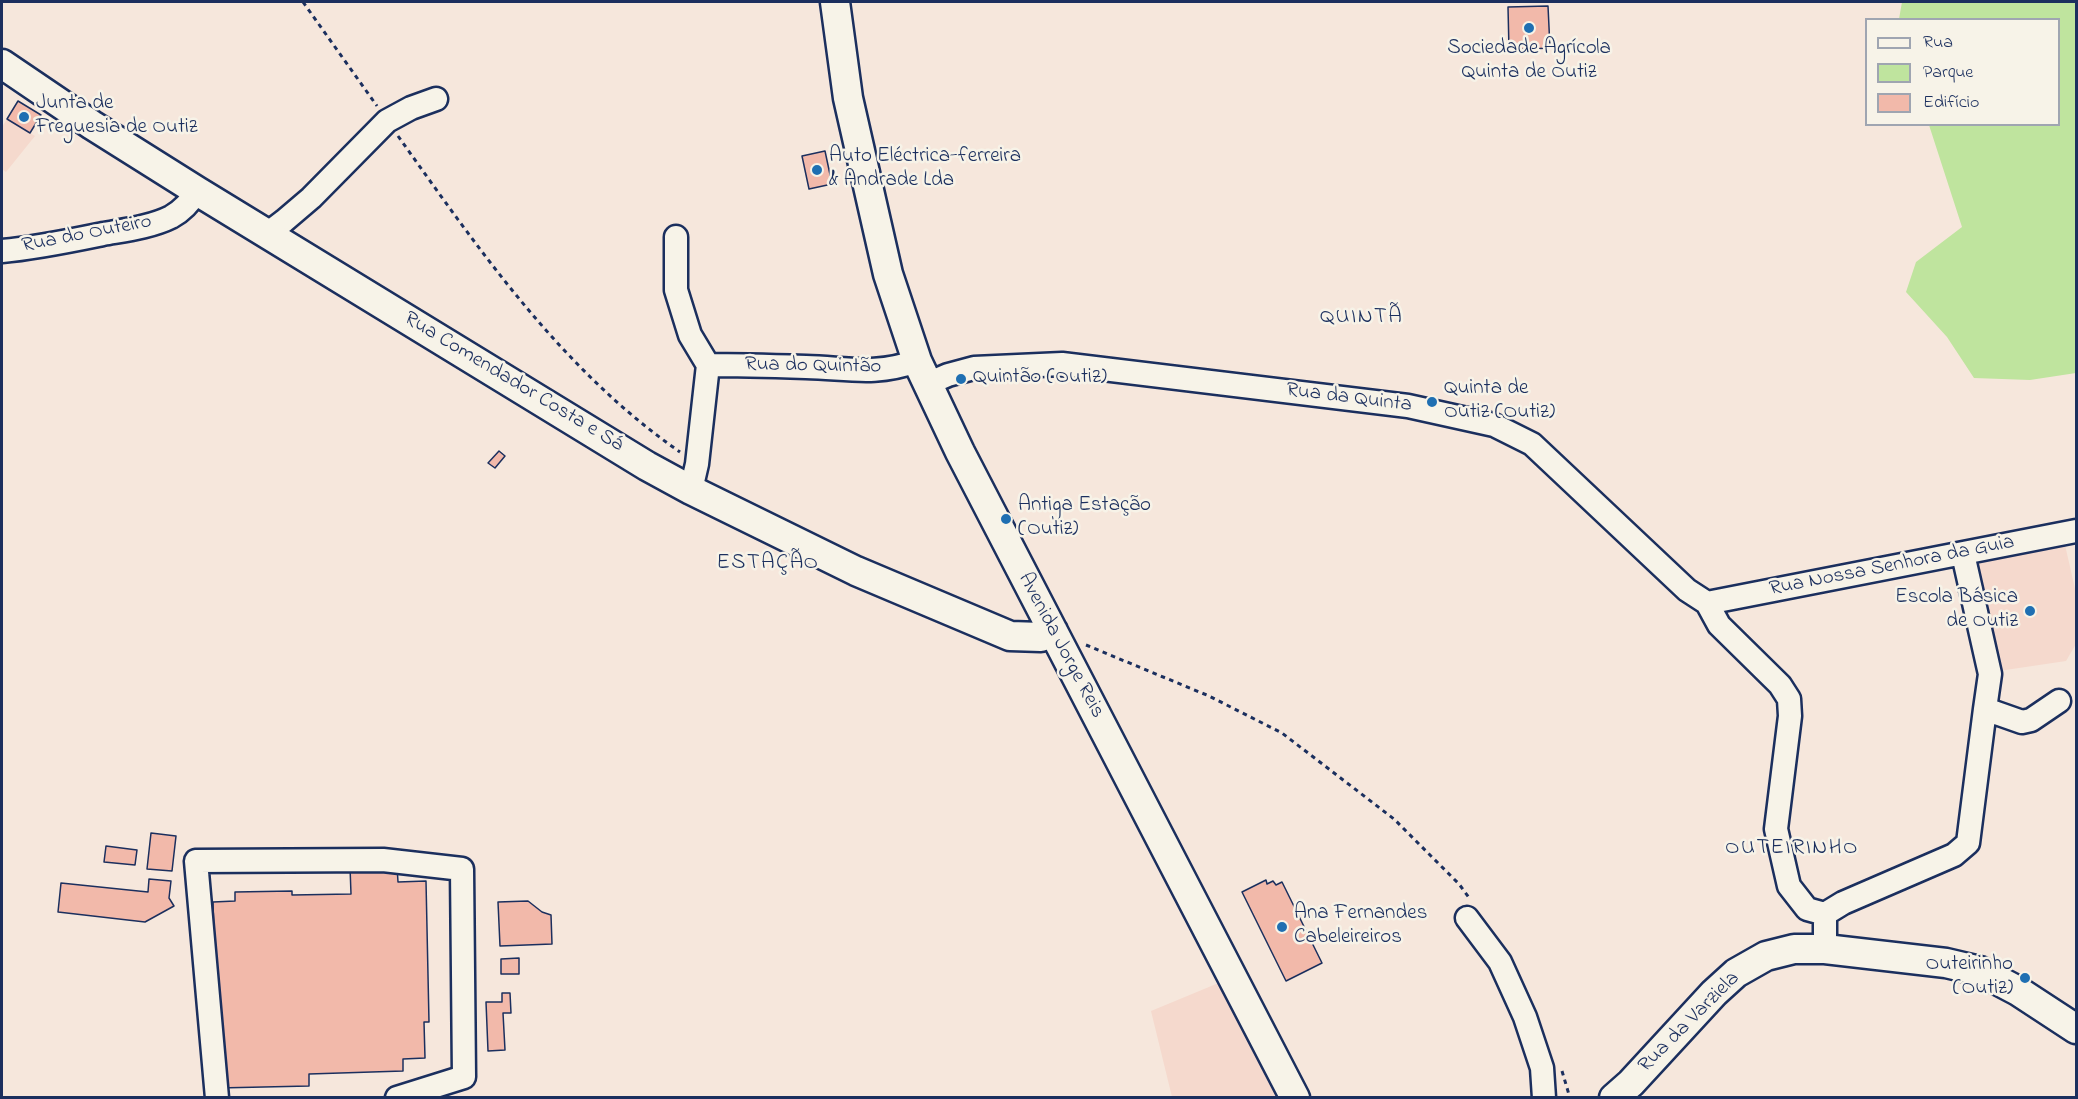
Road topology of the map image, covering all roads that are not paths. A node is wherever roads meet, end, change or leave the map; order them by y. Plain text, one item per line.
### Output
1 (835, 2) edge
2 (2, 64) edge
3 (436, 99) dead end
4 (197, 191) junction
5 (267, 234) junction
6 (676, 237) dead end
7 (2, 251) edge
8 (708, 365) junction
9 (922, 373) junction
10 (694, 477) junction
11 (2076, 531) edge
12 (1964, 554) junction
13 (1707, 603) junction
14 (1053, 631) junction
15 (2059, 701) dead end
16 (1985, 709) junction
17 (1469, 910) road end
18 (1825, 914) junction
19 (1825, 948) junction
20 (2076, 1029) edge
21 (217, 1098) edge
22 (397, 1098) edge
23 (1295, 1098) edge
24 (1545, 1098) edge
25 (1614, 1098) edge

1 - 9 main road, Avenida Jorge Reis
2 - 4 main road, Rua Comendador Costa e Sá
3 - 5 street
4 - 5 main road, Rua Comendador Costa e Sá
4 - 7 street, Rua do Outeiro
5 - 10 main road, Rua Comendador Costa e Sá
6 - 8 street
8 - 9 street, Rua do Quintão
8 - 10 street
9 - 13 street, Rua da Quinta
9 - 14 main road, Avenida Jorge Reis
10 - 14 main road, Rua Comendador Costa e Sá
11 - 12 street, Rua Nossa Senhora da Guia
12 - 13 street, Rua Nossa Senhora da Guia
12 - 16 street
13 - 18 street
14 - 23 main road, Avenida Jorge Reis
15 - 16 street
16 - 18 street
17 - 24 street
18 - 19 street
19 - 20 main road, Rua da Varziela
19 - 25 main road, Rua da Varziela
21 - 22 street

